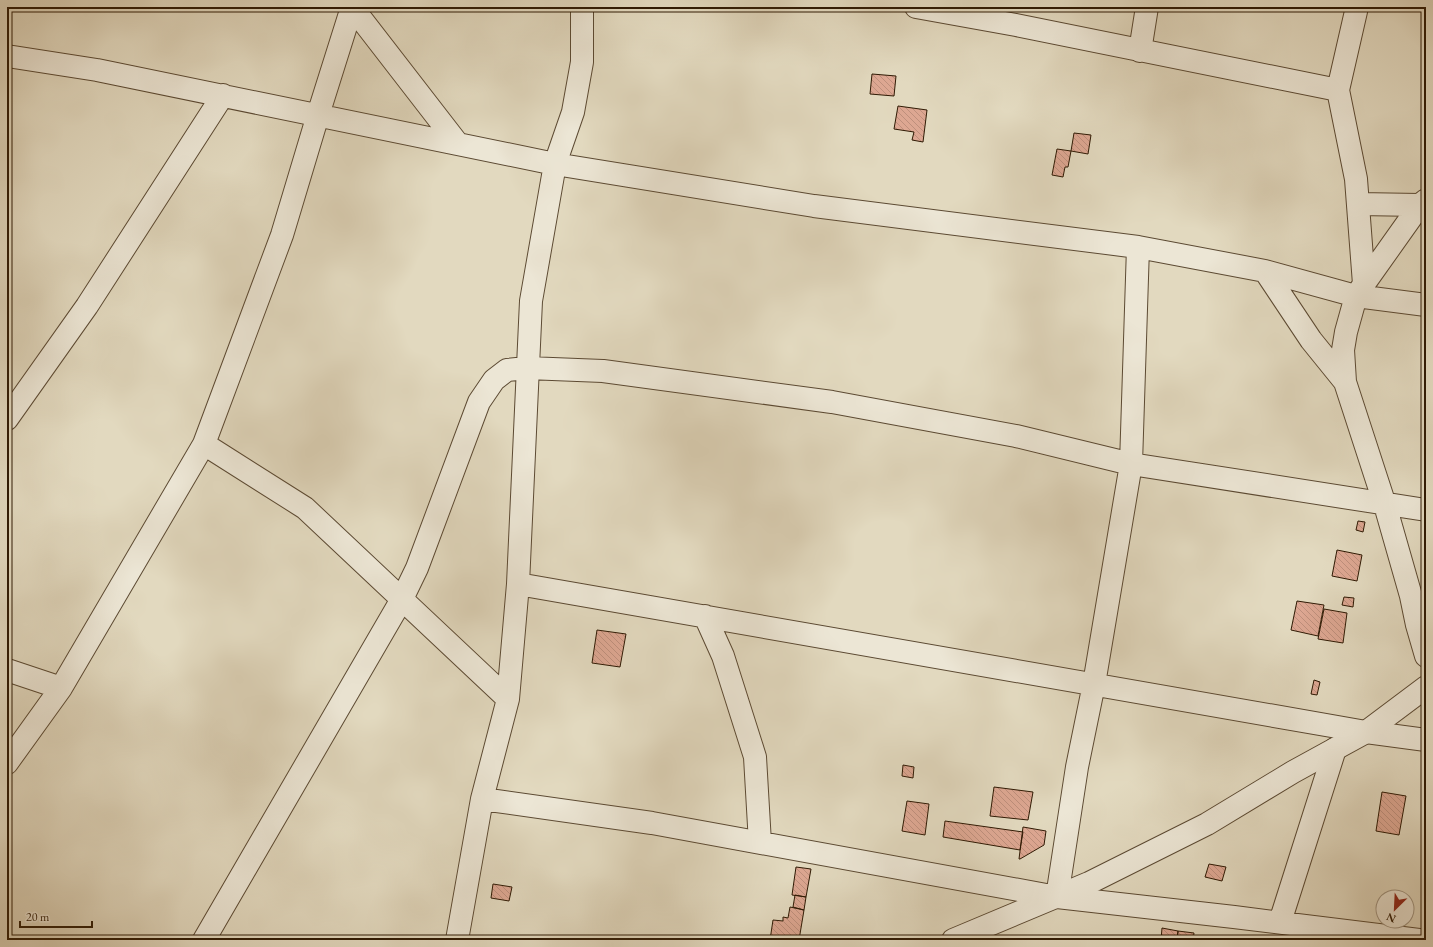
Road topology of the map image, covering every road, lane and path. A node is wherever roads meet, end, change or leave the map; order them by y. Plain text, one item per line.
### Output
1 (352, 7) edge
2 (582, 7) edge
3 (916, 7) edge
4 (1147, 7) edge
5 (1357, 7) edge
6 (1140, 50) junction
7 (7, 56) edge
8 (1338, 90) junction
9 (223, 96) junction
10 (318, 114) junction
11 (458, 144) junction
12 (555, 164) junction
13 (1423, 202) edge
14 (1358, 204) junction
15 (1138, 247) junction
16 (1265, 272) junction
17 (1360, 290) junction
18 (1426, 305) edge
19 (528, 368) junction
20 (1345, 382) junction
21 (7, 419) edge
22 (204, 444) junction
23 (1131, 464) junction
24 (1385, 505) junction
25 (1426, 510) edge
26 (518, 584) junction
27 (402, 599) junction
28 (705, 616) junction
29 (1421, 621) edge
30 (1426, 656) edge
31 (7, 670) edge
32 (1094, 684) junction
33 (1426, 687) edge
34 (61, 688) junction
35 (508, 699) junction
36 (1366, 732) junction
37 (1426, 740) edge
38 (1335, 749) junction
39 (7, 763) edge
40 (482, 799) junction
41 (760, 843) junction
42 (1057, 897) junction
43 (1280, 922) junction
44 (204, 940) edge
45 (457, 940) edge
46 (953, 940) edge
47 (1419, 940) edge

1 - 10 street
1 - 11 street
2 - 12 street
3 - 6 street
4 - 6 street
5 - 8 street
6 - 8 street
7 - 9 street
8 - 14 street
9 - 10 street
9 - 21 street
10 - 11 street
10 - 22 street
11 - 12 street
12 - 15 street
12 - 19 street
13 - 14 street
13 - 17 street
14 - 17 street
15 - 16 street
15 - 23 street
16 - 17 street
16 - 20 street
17 - 18 street
17 - 20 street
19 - 23 street
19 - 26 street
19 - 27 street
20 - 24 street
22 - 27 street
22 - 34 street
23 - 24 street
23 - 32 street
24 - 25 street
24 - 29 street
26 - 28 street
26 - 35 street
27 - 35 street
27 - 44 street
28 - 32 street
28 - 41 street
29 - 30 street
31 - 34 street
32 - 36 street
32 - 42 street
33 - 36 street
34 - 39 street
35 - 40 street
36 - 37 street
36 - 38 street
38 - 42 street
38 - 43 street
40 - 41 street
40 - 45 street
41 - 42 street
42 - 43 street
42 - 46 street
43 - 47 street

